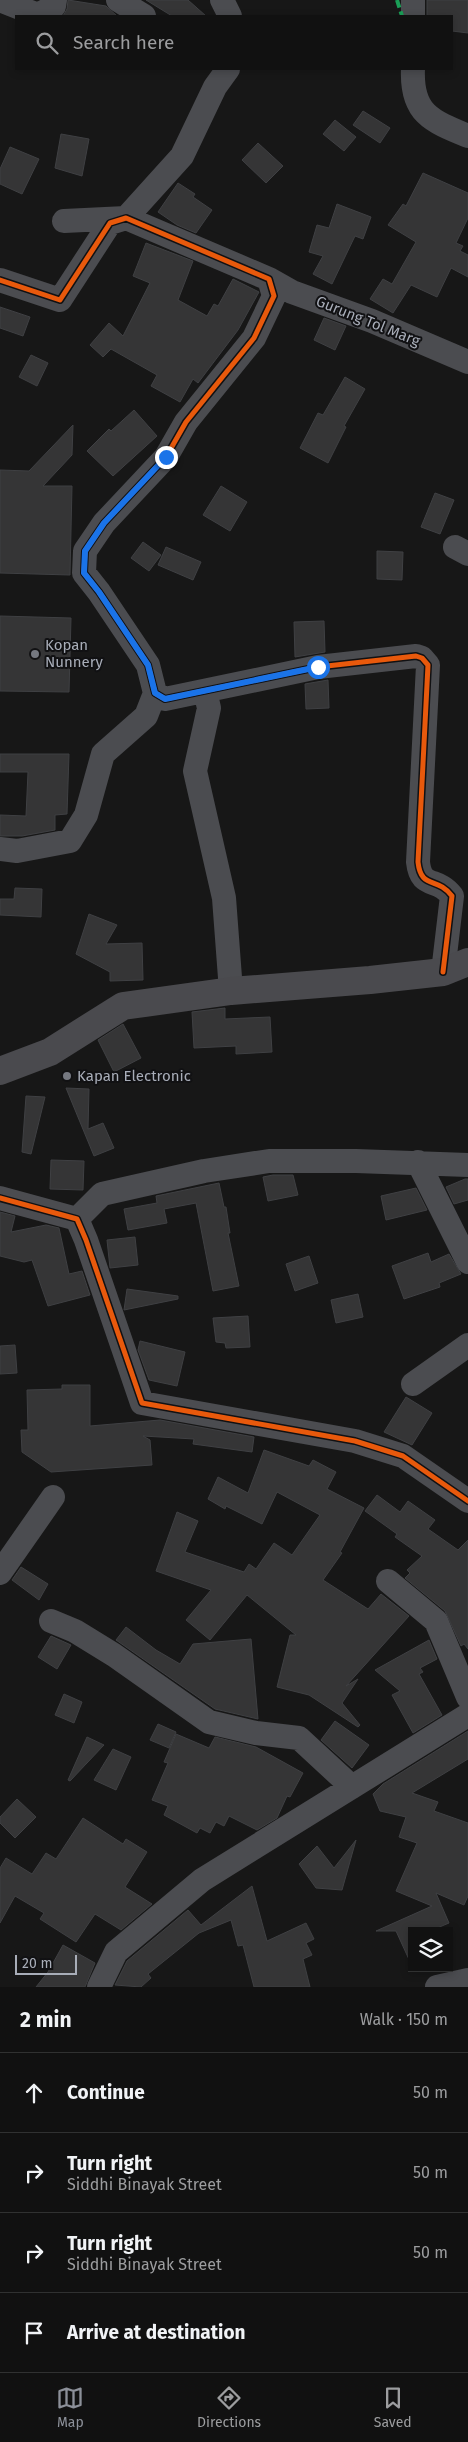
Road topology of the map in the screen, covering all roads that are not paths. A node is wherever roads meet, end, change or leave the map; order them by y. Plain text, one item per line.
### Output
1 (0, 0) edge
2 (56, 0) edge
3 (118, 0) edge
4 (222, 0) edge
5 (413, 0) edge
6 (142, 15) edge
7 (230, 15) edge
8 (413, 15) edge
9 (413, 70) edge
10 (219, 75) edge
11 (468, 136) edge
12 (126, 218) junction
13 (64, 221) dead end
14 (269, 279) junction
15 (0, 280) edge
16 (468, 362) edge
17 (205, 691) junction
18 (157, 695) junction
19 (0, 849) edge
20 (468, 962) edge
21 (443, 972) junction
22 (231, 992) junction
23 (0, 1071) edge
24 (418, 1162) junction
25 (468, 1165) edge
26 (0, 1198) edge
27 (77, 1219) junction
28 (468, 1262) edge
29 (468, 1345) edge
30 (413, 1384) dead end
31 (52, 1497) dead end
32 (468, 1501) edge
33 (9, 1543) edge
34 (0, 1573) edge
35 (388, 1581) dead end
36 (51, 1621) dead end
37 (468, 1697) edge
38 (468, 1715) edge
39 (352, 1788) junction
40 (468, 1980) edge
41 (99, 1987) edge
42 (437, 1987) edge

1 - 2 street
3 - 6 street
4 - 7 street
5 - 8 street
9 - 11 street
10 - 12 street
12 - 13 street
12 - 14 street, Gurung Tol Marg
12 - 15 street
14 - 16 street, Gurung Tol Marg
14 - 18 street
17 - 18 street
17 - 21 street
17 - 22 street
18 - 19 street
20 - 21 main road
21 - 22 main road
22 - 23 main road
24 - 25 street
24 - 27 street
24 - 28 street
26 - 27 street
27 - 32 street
29 - 30 street
31 - 33 street
33 - 34 street
35 - 37 street
36 - 39 street
38 - 39 street
39 - 41 street
40 - 42 street

